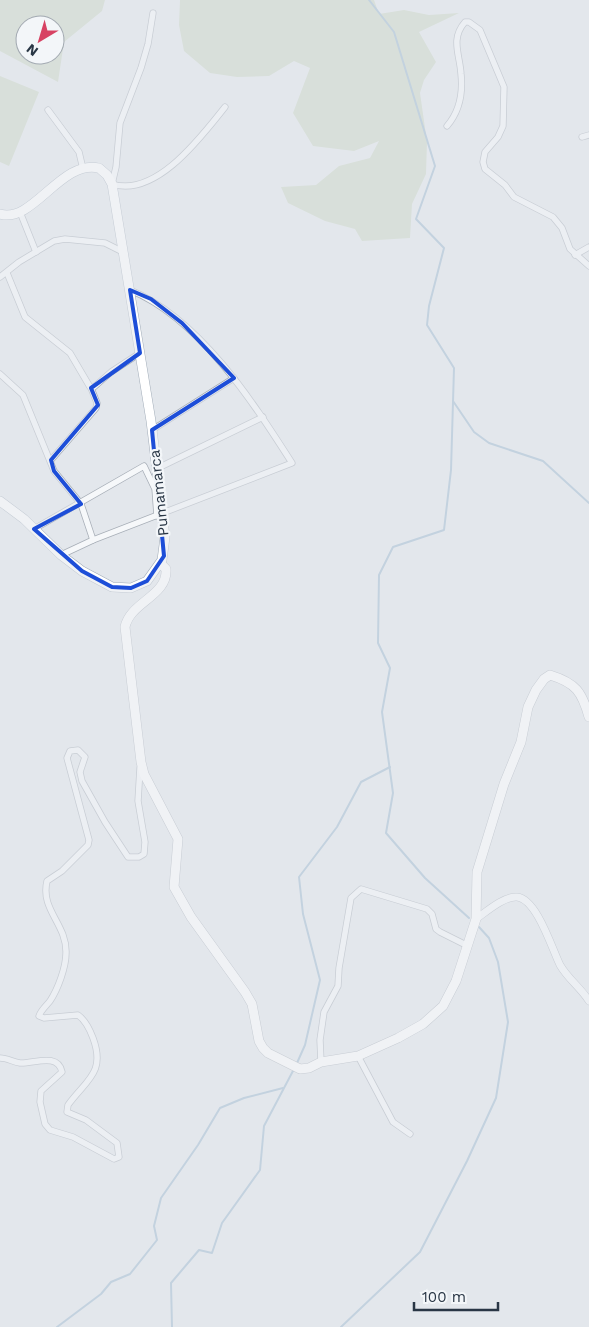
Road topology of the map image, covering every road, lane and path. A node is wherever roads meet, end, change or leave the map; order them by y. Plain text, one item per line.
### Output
1 (152, 13) dead end
2 (225, 107) dead end
3 (48, 110) dead end
4 (447, 126) dead end
5 (589, 135) edge
6 (582, 137) dead end
7 (83, 169) junction
8 (112, 184) junction
9 (20, 212) junction
10 (0, 214) edge
11 (589, 247) edge
12 (36, 252) junction
13 (123, 252) junction
14 (575, 255) junction
15 (589, 266) edge
16 (7, 273) junction
17 (0, 277) edge
18 (130, 290) junction
19 (140, 354) junction
20 (0, 374) edge
21 (234, 378) junction
22 (92, 388) junction
23 (263, 417) junction
24 (152, 430) junction
25 (50, 460) junction
26 (156, 469) junction
27 (0, 501) edge
28 (81, 504) junction
29 (159, 515) junction
30 (34, 529) junction
31 (93, 540) junction
32 (61, 555) junction
33 (161, 564) junction
34 (589, 717) edge
35 (141, 762) junction
36 (476, 919) junction
37 (466, 945) junction
38 (589, 1001) edge
39 (358, 1056) junction
40 (0, 1058) edge
41 (321, 1062) junction
42 (410, 1134) dead end

1 - 8 street
2 - 8 street
3 - 7 street
4 - 14 street
5 - 6 street
7 - 8 main road
7 - 9 main road
8 - 13 main road, Pumamarca
9 - 10 main road
9 - 12 street
11 - 14 street
12 - 13 street
12 - 16 street
13 - 18 main road, Pumamarca
14 - 15 street
16 - 17 street
16 - 22 street
18 - 19 main road, Pumamarca
18 - 21 street
19 - 22 street
19 - 24 main road, Pumamarca
20 - 25 street
21 - 23 street
21 - 24 street
22 - 25 street
23 - 26 street
23 - 29 street
24 - 26 main road, Pumamarca
25 - 28 street
26 - 29 main road, Pumamarca
27 - 30 main road
28 - 29 street
28 - 30 street
28 - 31 street
29 - 31 street
29 - 33 main road, Pumamarca
30 - 32 main road
31 - 32 street
32 - 33 main road
33 - 35 main road, Pumamarca
34 - 36 main road
35 - 40 street
35 - 41 main road
36 - 37 main road
36 - 38 street
37 - 39 main road
37 - 41 street
39 - 41 main road
39 - 42 street

